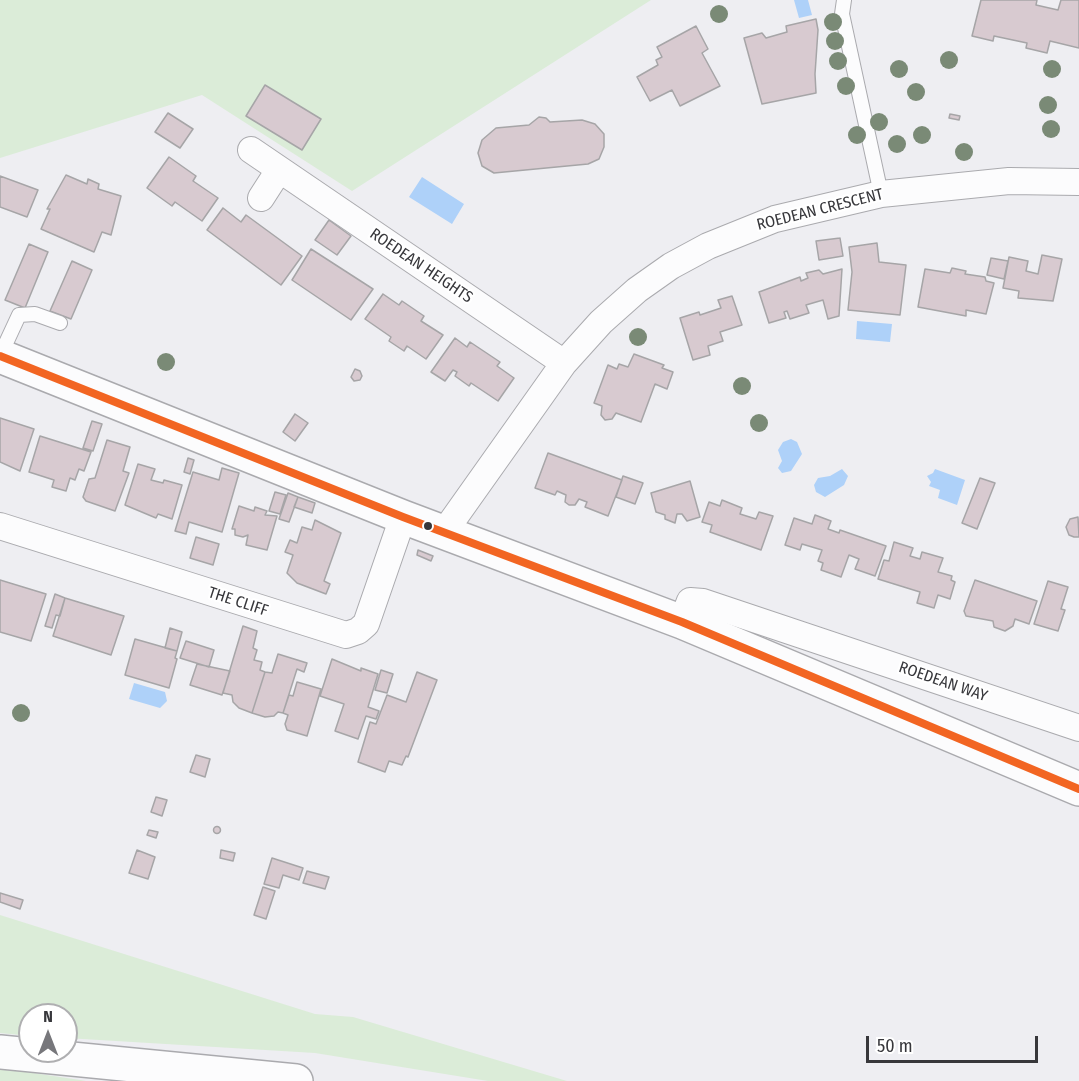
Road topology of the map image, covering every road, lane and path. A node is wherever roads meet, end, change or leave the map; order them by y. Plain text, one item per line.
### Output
1 (844, 0) edge
2 (251, 150) dead end
3 (279, 170) junction
4 (1079, 182) edge
5 (881, 194) junction
6 (261, 198) dead end
7 (60, 323) dead end
8 (0, 356) edge
9 (564, 363) junction
10 (403, 517) junction
11 (0, 526) edge
12 (446, 534) junction
13 (682, 622) junction
14 (808, 635) junction
15 (793, 669) junction
16 (1079, 728) edge
17 (1079, 789) edge
18 (0, 1052) edge
19 (296, 1081) edge

1 - 5 lane
2 - 3 street, ROEDEAN HEIGHTS
3 - 6 street
3 - 9 street, ROEDEAN HEIGHTS
4 - 5 street, ROEDEAN CRESCENT
5 - 9 street, ROEDEAN CRESCENT
7 - 8 lane
8 - 10 main road
9 - 12 street, ROEDEAN CRESCENT
10 - 11 street, THE CLIFF
10 - 12 main road
12 - 13 main road
13 - 14 street, ROEDEAN WAY
13 - 15 main road
14 - 15 street
14 - 16 street, ROEDEAN WAY
15 - 17 main road
18 - 19 main road

